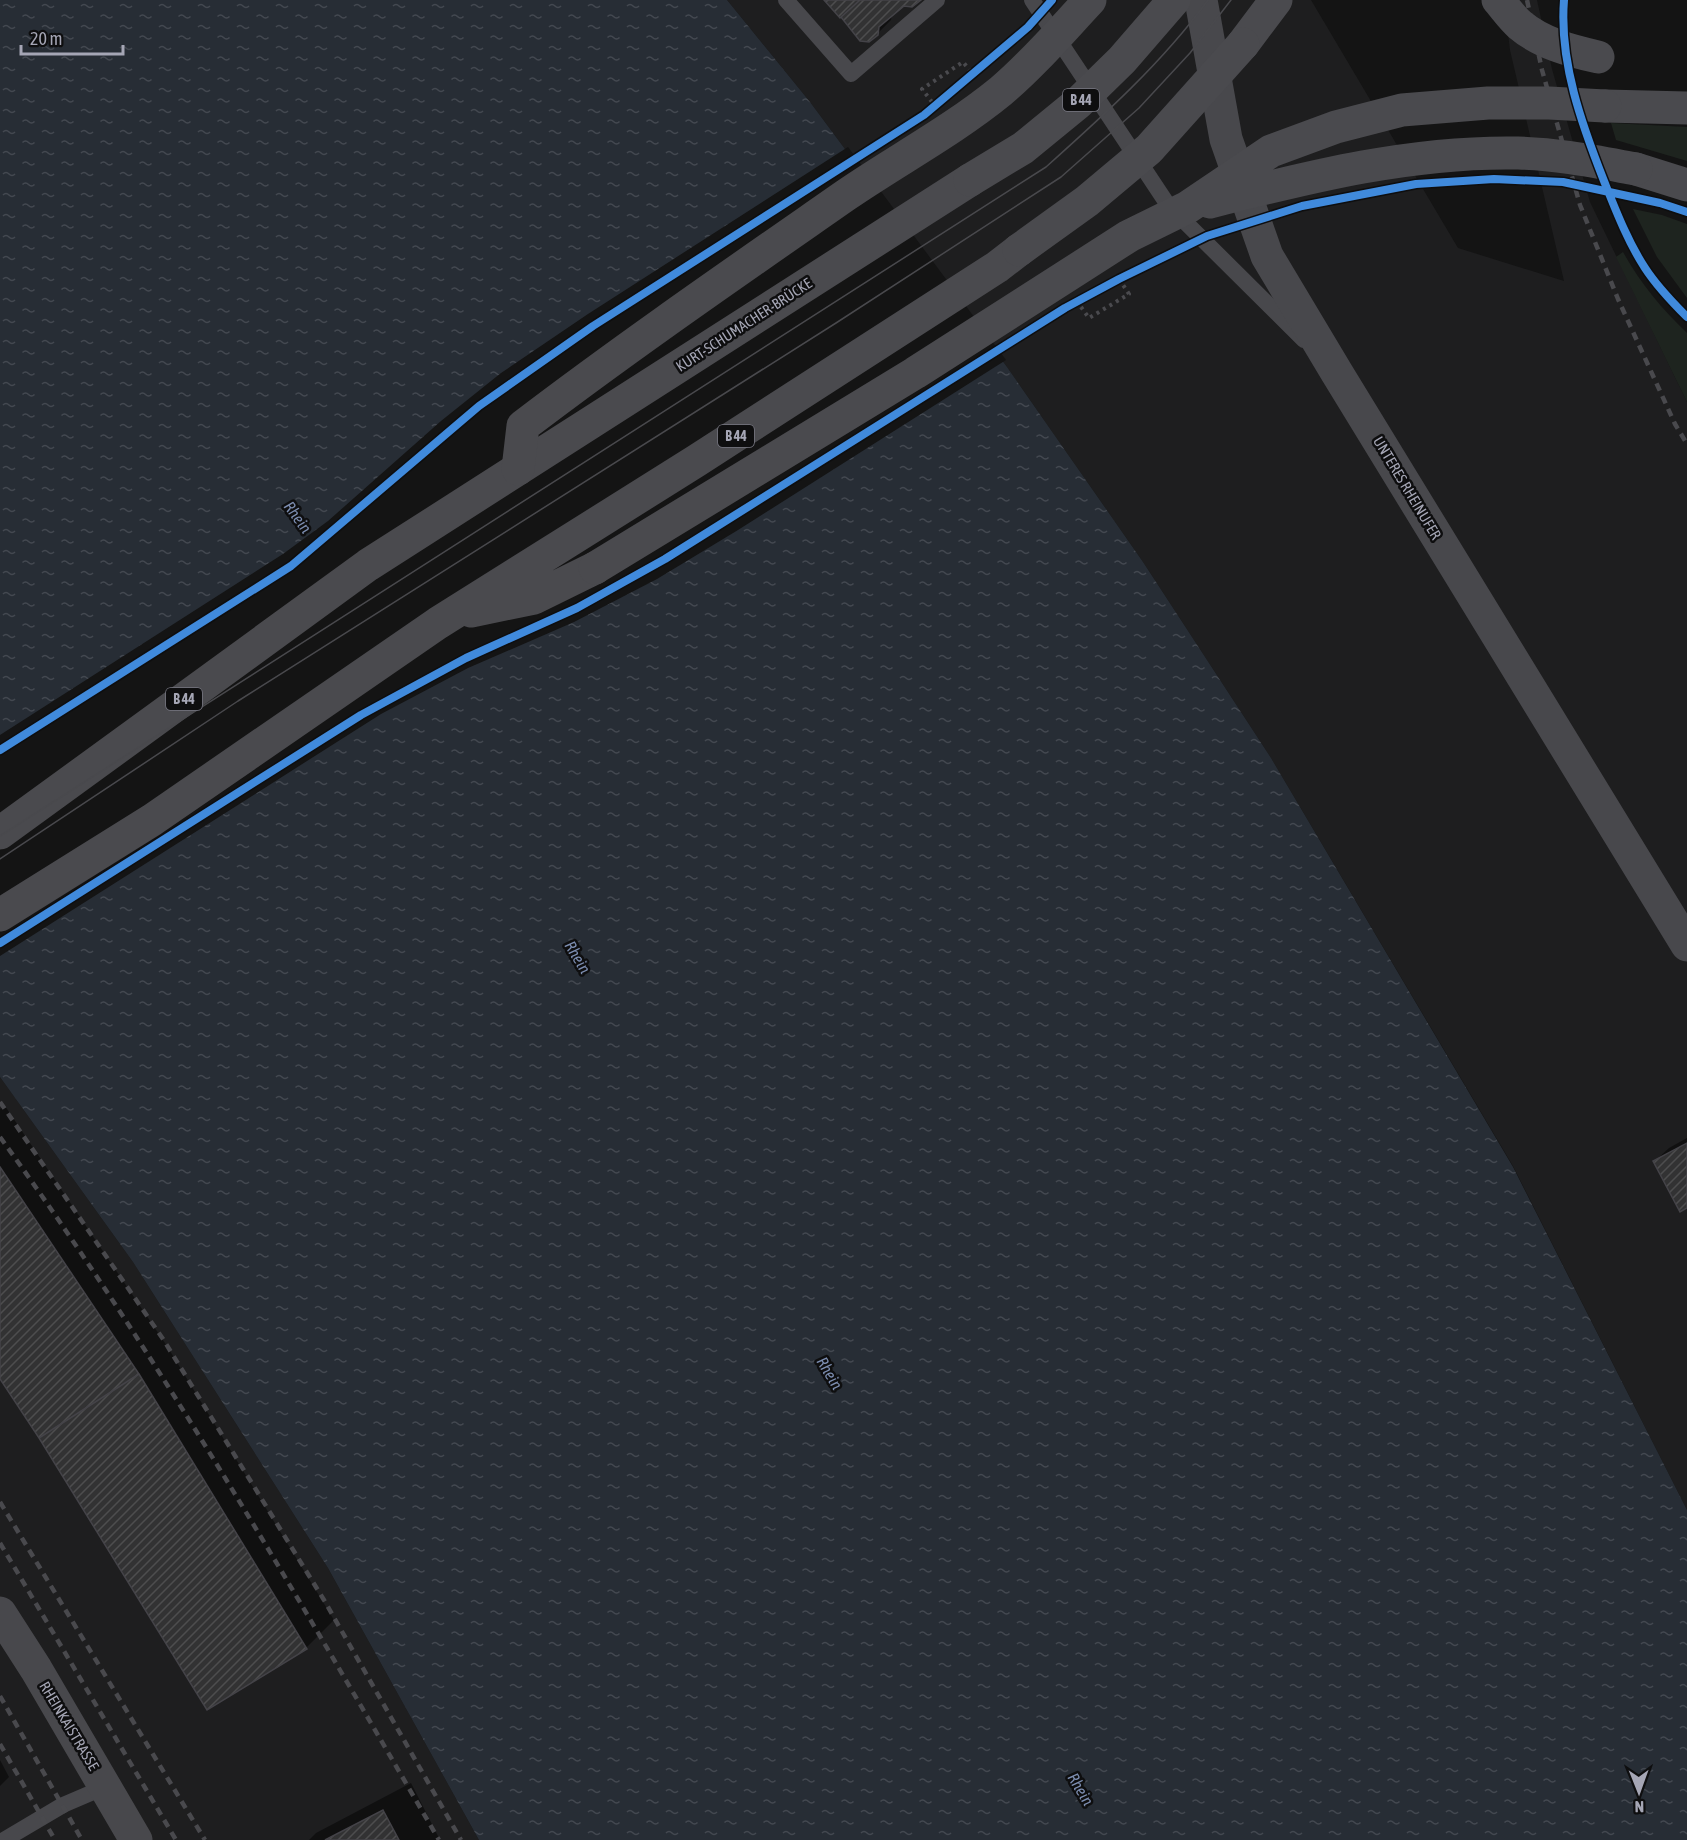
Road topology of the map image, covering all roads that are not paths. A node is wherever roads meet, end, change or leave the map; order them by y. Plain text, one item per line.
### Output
1 (786, 0) edge
2 (937, 0) edge
3 (1032, 0) edge
4 (1090, 0) edge
5 (1174, 0) edge
6 (1202, 0) edge
7 (1276, 0) edge
8 (1498, 0) edge
9 (1598, 57) dead end
10 (1687, 108) edge
11 (1687, 185) edge
12 (1188, 207) junction
13 (1337, 373) junction
14 (518, 469) junction
15 (443, 620) junction
16 (0, 832) edge
17 (0, 915) edge
18 (1687, 945) edge
19 (0, 1613) edge
20 (105, 1787) junction
21 (4, 1840) edge
22 (136, 1840) edge

1 - 2 lane
3 - 13 lane
4 - 14 highway, bridge
5 - 14 highway, KURT-SCHUMACHER-BRÜCKE / B 44, bridge
6 - 13 street, UNTERES RHEINUFER
7 - 15 highway, B 44, bridge
8 - 9 highway, bridge
10 - 12 highway, bridge
11 - 12 highway, bridge
12 - 15 highway, bridge
13 - 18 street, UNTERES RHEINUFER
14 - 16 highway, B 44
15 - 17 highway, B 44
19 - 20 street, RHEINKAISTRASSE
20 - 21 lane
20 - 22 street, RHEINKAISTRASSE

